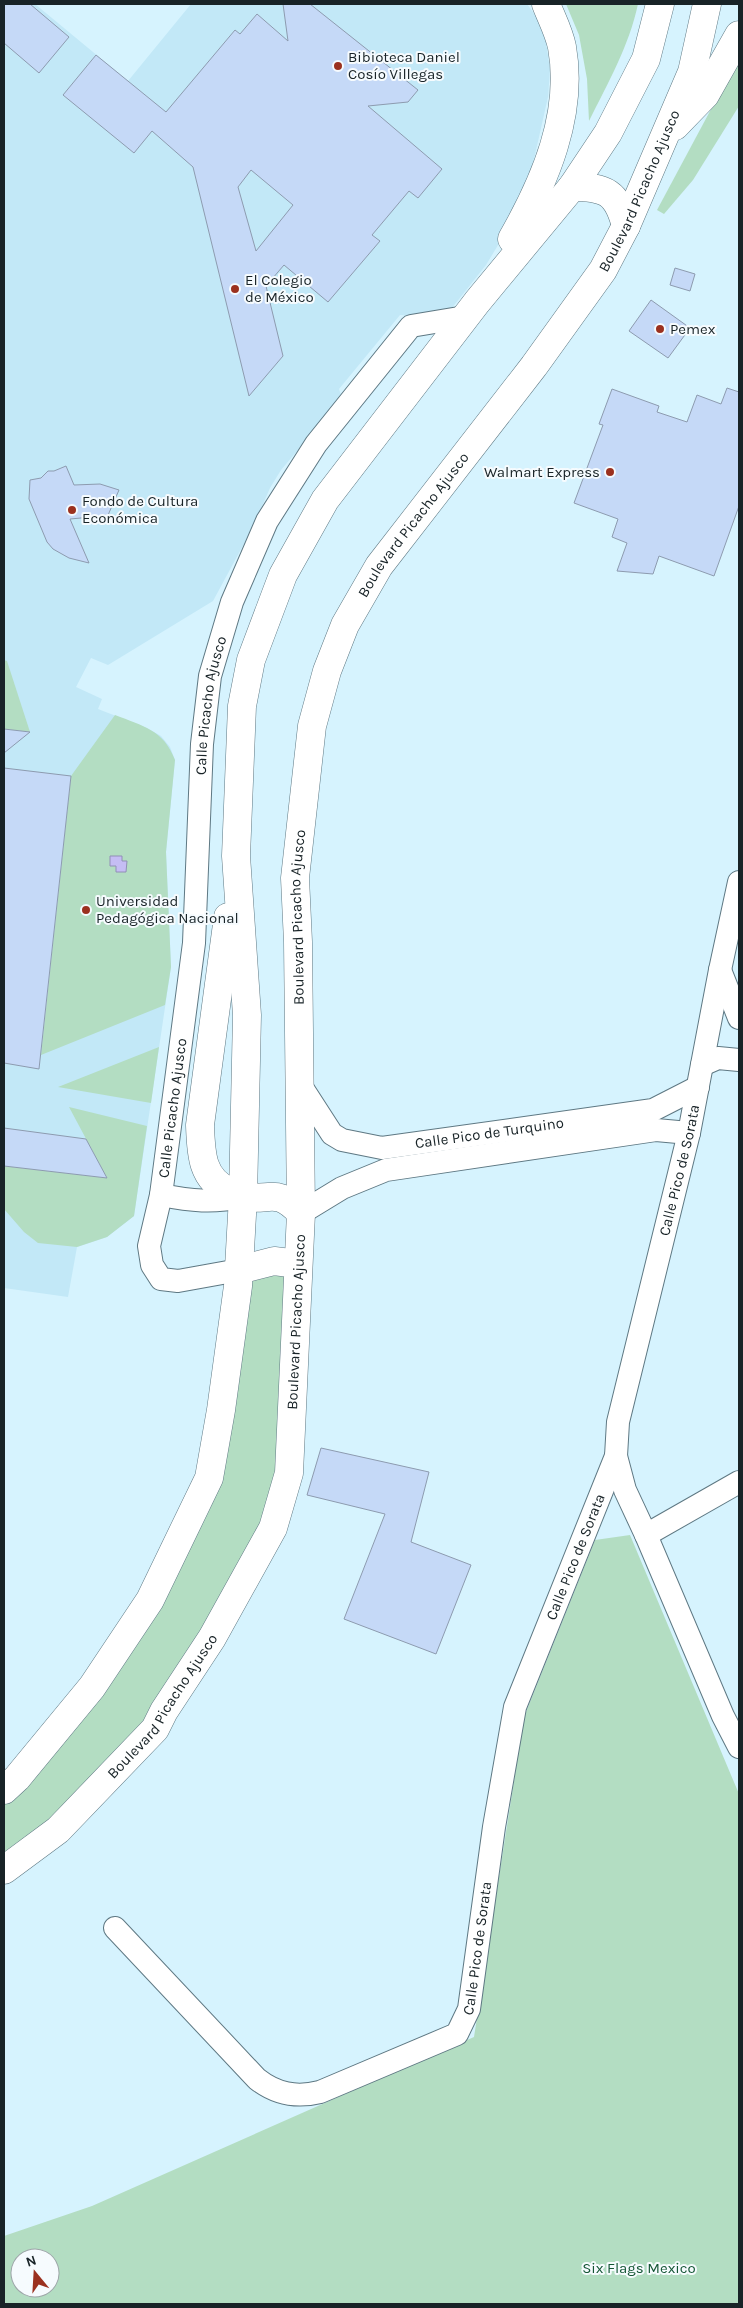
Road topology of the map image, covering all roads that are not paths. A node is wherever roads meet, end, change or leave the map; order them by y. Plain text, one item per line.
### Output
1 (546, 4) edge
2 (660, 4) edge
3 (707, 4) edge
4 (739, 35) edge
5 (664, 138) junction
6 (572, 187) junction
7 (626, 226) junction
8 (471, 310) junction
9 (236, 856) junction
10 (739, 882) edge
11 (720, 970) junction
12 (739, 1018) edge
13 (739, 1060) edge
14 (702, 1065) junction
15 (301, 1086) junction
16 (698, 1087) junction
17 (689, 1133) junction
18 (161, 1194) junction
19 (243, 1197) junction
20 (300, 1213) junction
21 (298, 1264) junction
22 (239, 1270) junction
23 (616, 1456) junction
24 (739, 1482) edge
25 (646, 1535) junction
26 (731, 1712) edge
27 (739, 1747) edge
28 (4, 1790) edge
29 (4, 1870) edge
30 (115, 1928) dead end

1 - 8 main road
2 - 6 main road
3 - 5 main road, Boulevard Picacho Ajusco
4 - 5 main road
5 - 7 main road, Boulevard Picacho Ajusco
6 - 7 main road
6 - 8 main road
7 - 15 main road, Boulevard Picacho Ajusco
8 - 9 main road
8 - 18 street, Calle Picacho Ajusco
9 - 19 main road
9 - 19 main road
10 - 11 street, Calle Pico de Sorata
11 - 12 street
11 - 14 street, Calle Pico de Sorata
13 - 14 street
14 - 16 street, Calle Pico de Sorata
15 - 16 street, Calle Pico de Turquino
15 - 20 main road, Boulevard Picacho Ajusco
16 - 17 street, Calle Pico de Sorata
17 - 20 street, Calle Pico de Turquino
17 - 23 street, Calle Pico de Sorata
18 - 19 street, Calle Picacho Ajusco
18 - 22 street, Calle Picacho Ajusco
19 - 20 main road
19 - 22 main road
20 - 21 main road, Boulevard Picacho Ajusco
21 - 22 main road
21 - 29 main road, Boulevard Picacho Ajusco
22 - 28 main road
23 - 25 street, Calle Pico de Sorata
23 - 30 street, Calle Pico de Sorata
24 - 25 street
25 - 26 street, Calle Pico de Sorata
26 - 27 street, Calle Pico de Sorata

